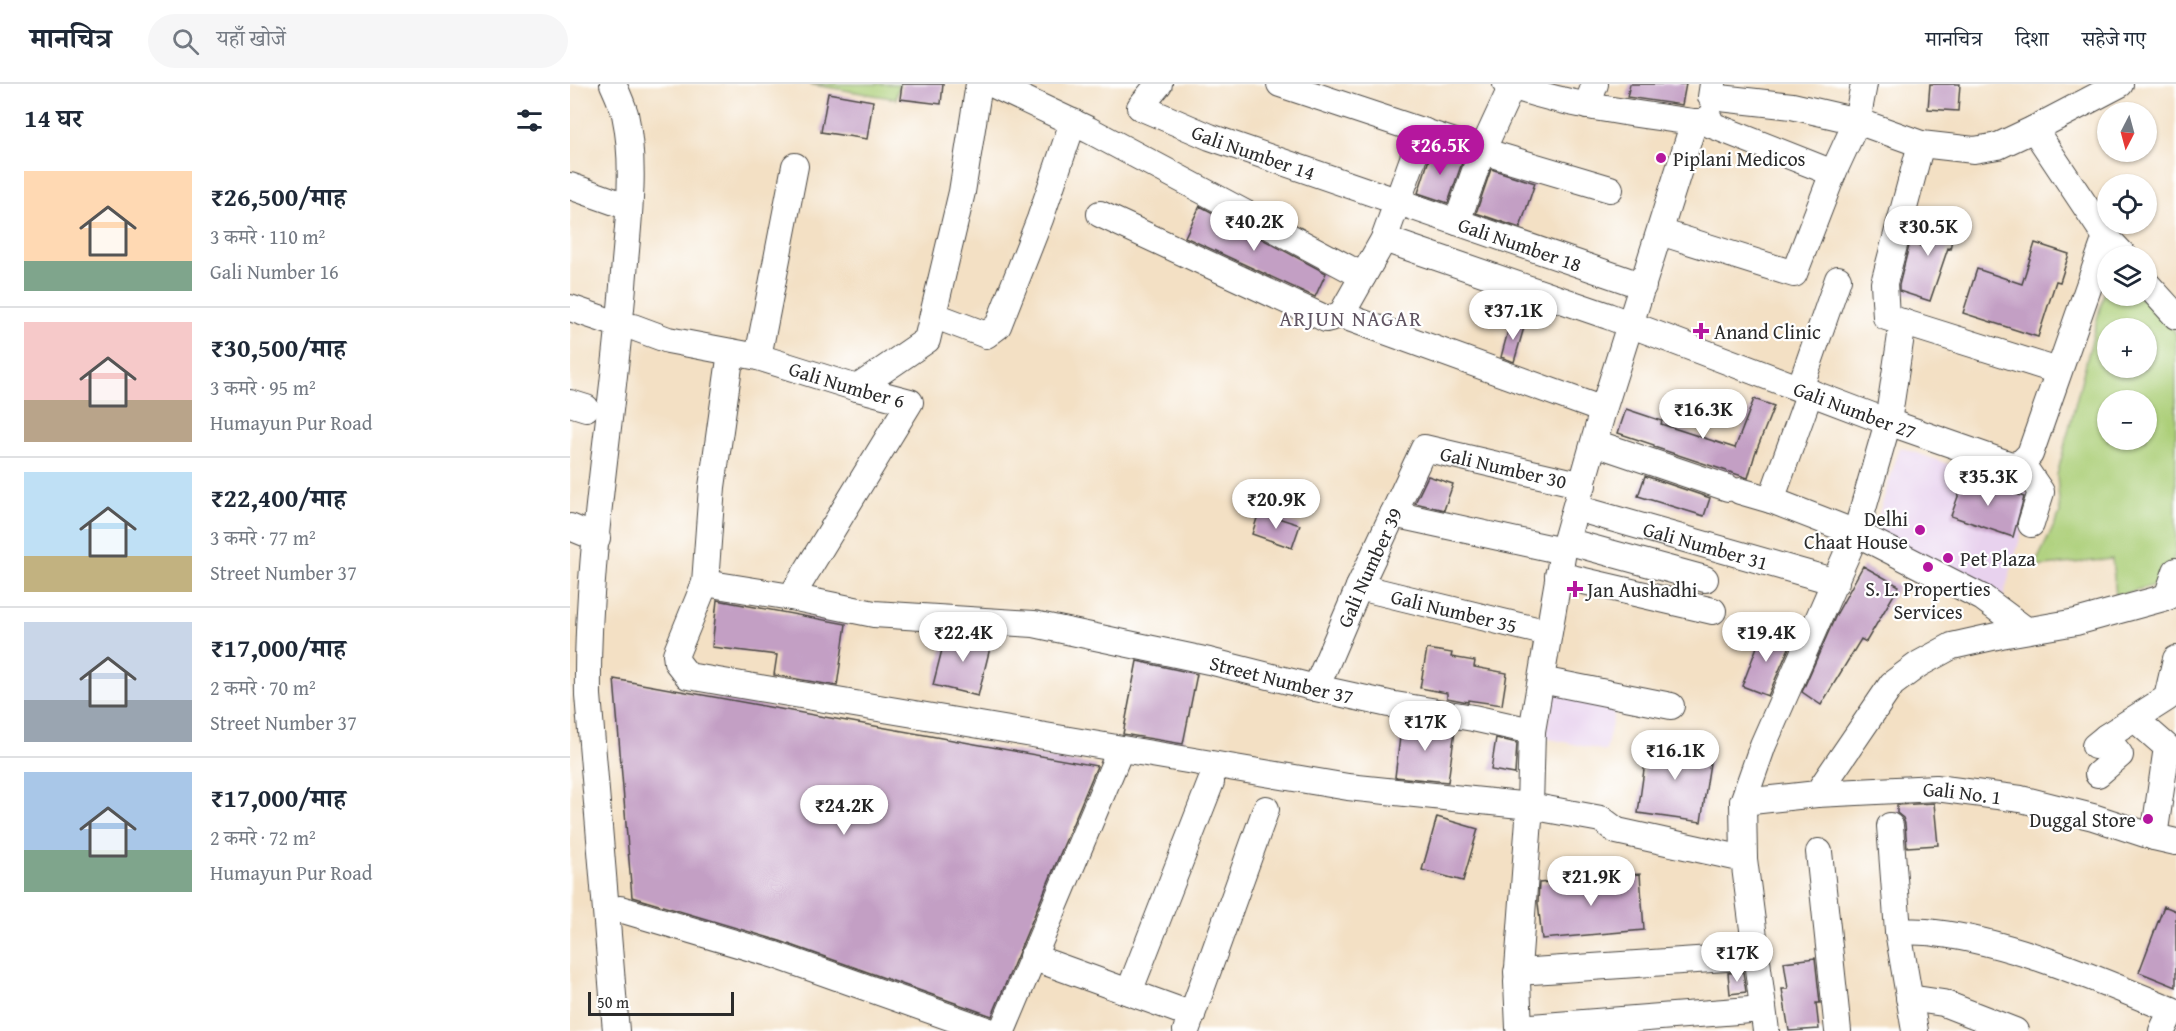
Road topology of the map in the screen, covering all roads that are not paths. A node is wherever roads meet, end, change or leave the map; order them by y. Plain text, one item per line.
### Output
1 (613, 84) edge
2 (629, 84) edge
3 (979, 84) edge
4 (992, 84) edge
5 (1160, 84) edge
6 (1281, 84) edge
7 (1864, 84) edge
8 (2120, 84) edge
9 (1509, 85) edge
10 (1712, 90) edge
11 (1591, 95) edge
12 (1073, 122) junction
13 (1699, 122) junction
14 (1857, 122) junction
15 (2034, 129) junction
16 (1423, 131) junction
17 (1921, 144) junction
18 (1482, 151) junction
19 (795, 166) dead end
20 (1833, 173) junction
21 (570, 186) edge
22 (1610, 189) dead end
23 (1396, 202) junction
24 (628, 207) junction
25 (1100, 214) dead end
26 (1457, 222) junction
27 (1660, 232) junction
28 (2106, 237) junction
29 (1384, 239) junction
30 (2115, 246) edge
31 (1363, 276) junction
32 (1838, 279) dead end
33 (1643, 286) junction
34 (2157, 295) edge
35 (570, 308) edge
36 (933, 315) junction
37 (1341, 315) junction
38 (2176, 316) edge
39 (1903, 322) junction
40 (1631, 325) junction
41 (626, 326) junction
42 (731, 352) junction
43 (758, 357) junction
44 (2058, 371) junction
45 (857, 388) junction
46 (1805, 390) junction
47 (1603, 410) junction
48 (1888, 422) junction
49 (1595, 443) junction
50 (1424, 448) joint
51 (2021, 463) junction
52 (1579, 497) junction
53 (1771, 500) junction
54 (1393, 514) junction
55 (2031, 524) dead end
56 (570, 527) edge
57 (1856, 533) junction
58 (597, 538) junction
59 (1562, 556) junction
60 (2176, 571) edge
61 (1705, 579) dead end
62 (1836, 582) junction
63 (705, 583) junction
64 (1359, 587) junction
65 (2171, 595) edge
66 (791, 597) junction
67 (1713, 611) dead end
68 (2026, 630) junction
69 (1548, 633) junction
70 (2176, 659) edge
71 (1541, 680) junction
72 (1316, 688) junction
73 (587, 694) edge
74 (1671, 706) dead end
75 (2135, 719) junction
76 (1532, 731) junction
77 (1116, 760) dead end
78 (2098, 774) dead end
79 (1211, 783) dead end
80 (1817, 794) junction
81 (1743, 802) junction
82 (1530, 806) junction
83 (1266, 809) dead end
84 (1890, 826) dead end
85 (2165, 840) edge
86 (1819, 852) dead end
87 (1744, 859) junction
88 (620, 909) junction
89 (1898, 931) junction
90 (1756, 956) junction
91 (1032, 957) junction
92 (1517, 972) junction
93 (1129, 992) junction
94 (1909, 998) junction
95 (1765, 1020) edge
96 (1189, 1023) edge
97 (1519, 1030) edge
98 (616, 1031) edge
99 (630, 1031) edge
100 (989, 1031) edge
101 (1002, 1031) edge
102 (1838, 1031) edge
103 (1915, 1031) edge
104 (2014, 1031) edge
105 (2162, 1031) edge

1 - 24 street
2 - 41 street
3 - 36 street
4 - 12 street
5 - 23 street, Gali Number 14
6 - 16 street
7 - 14 street
8 - 15 street
9 - 11 street
9 - 18 street
10 - 13 street
10 - 14 street
11 - 13 street
12 - 31 street
12 - 36 street
13 - 20 street
13 - 27 street
14 - 17 street
14 - 20 street
15 - 17 street
15 - 28 street
16 - 18 street
16 - 23 street
17 - 39 street
18 - 22 street
18 - 26 street
19 - 43 street
20 - 27 street
21 - 24 street
23 - 26 street, Gali Number 18
23 - 29 street
24 - 41 street
25 - 37 street
26 - 33 street, Gali Number 18
27 - 33 street
28 - 30 street
28 - 44 street
29 - 31 street
29 - 40 street, Gali Number 27
31 - 37 street
32 - 46 street
33 - 40 street
34 - 38 street
35 - 41 street, Gali Number 6
36 - 45 street
37 - 47 street
39 - 44 street
39 - 48 street
40 - 46 street, Gali Number 27
40 - 47 street
41 - 42 street, Gali Number 6
41 - 58 street
41 - 73 street
42 - 43 street, Gali Number 6
42 - 63 street
43 - 45 street, Gali Number 6
44 - 51 street
45 - 66 street, Gali Number 6
46 - 48 street, Gali Number 27
46 - 53 street
47 - 49 street
48 - 51 street, Gali Number 27
48 - 57 street
49 - 52 street
49 - 53 street
50 - 52 street, Gali Number 30
50 - 54 street, Gali Number 39
51 - 55 street
52 - 59 street
52 - 62 street, Gali Number 31
53 - 57 street
54 - 59 street
54 - 64 street, Gali Number 39
56 - 58 street
57 - 62 street
57 - 68 street
58 - 73 street
59 - 61 street
59 - 67 street
59 - 69 street
60 - 65 street
62 - 81 street
63 - 66 street, Street Number 37
63 - 82 street
64 - 69 street, Gali Number 35
64 - 72 street, Gali Number 39
65 - 68 street
66 - 72 street, Street Number 37
68 - 80 street
69 - 71 street
70 - 75 street
71 - 74 street
71 - 76 street
72 - 76 street, Street Number 37
73 - 88 street
73 - 98 street
75 - 78 street
75 - 85 street
76 - 82 street
77 - 91 street
79 - 93 street
80 - 81 street, Gali No. 1
80 - 85 street, Gali No. 1
81 - 87 street
82 - 87 street
82 - 92 street
83 - 96 street
84 - 89 street
86 - 102 street
87 - 90 street
88 - 99 street
88 - 100 street
89 - 94 street
89 - 105 street
90 - 92 street
90 - 95 street
91 - 93 street
91 - 101 street
92 - 97 street
93 - 96 street
94 - 103 street
94 - 104 street
95 - 97 street

